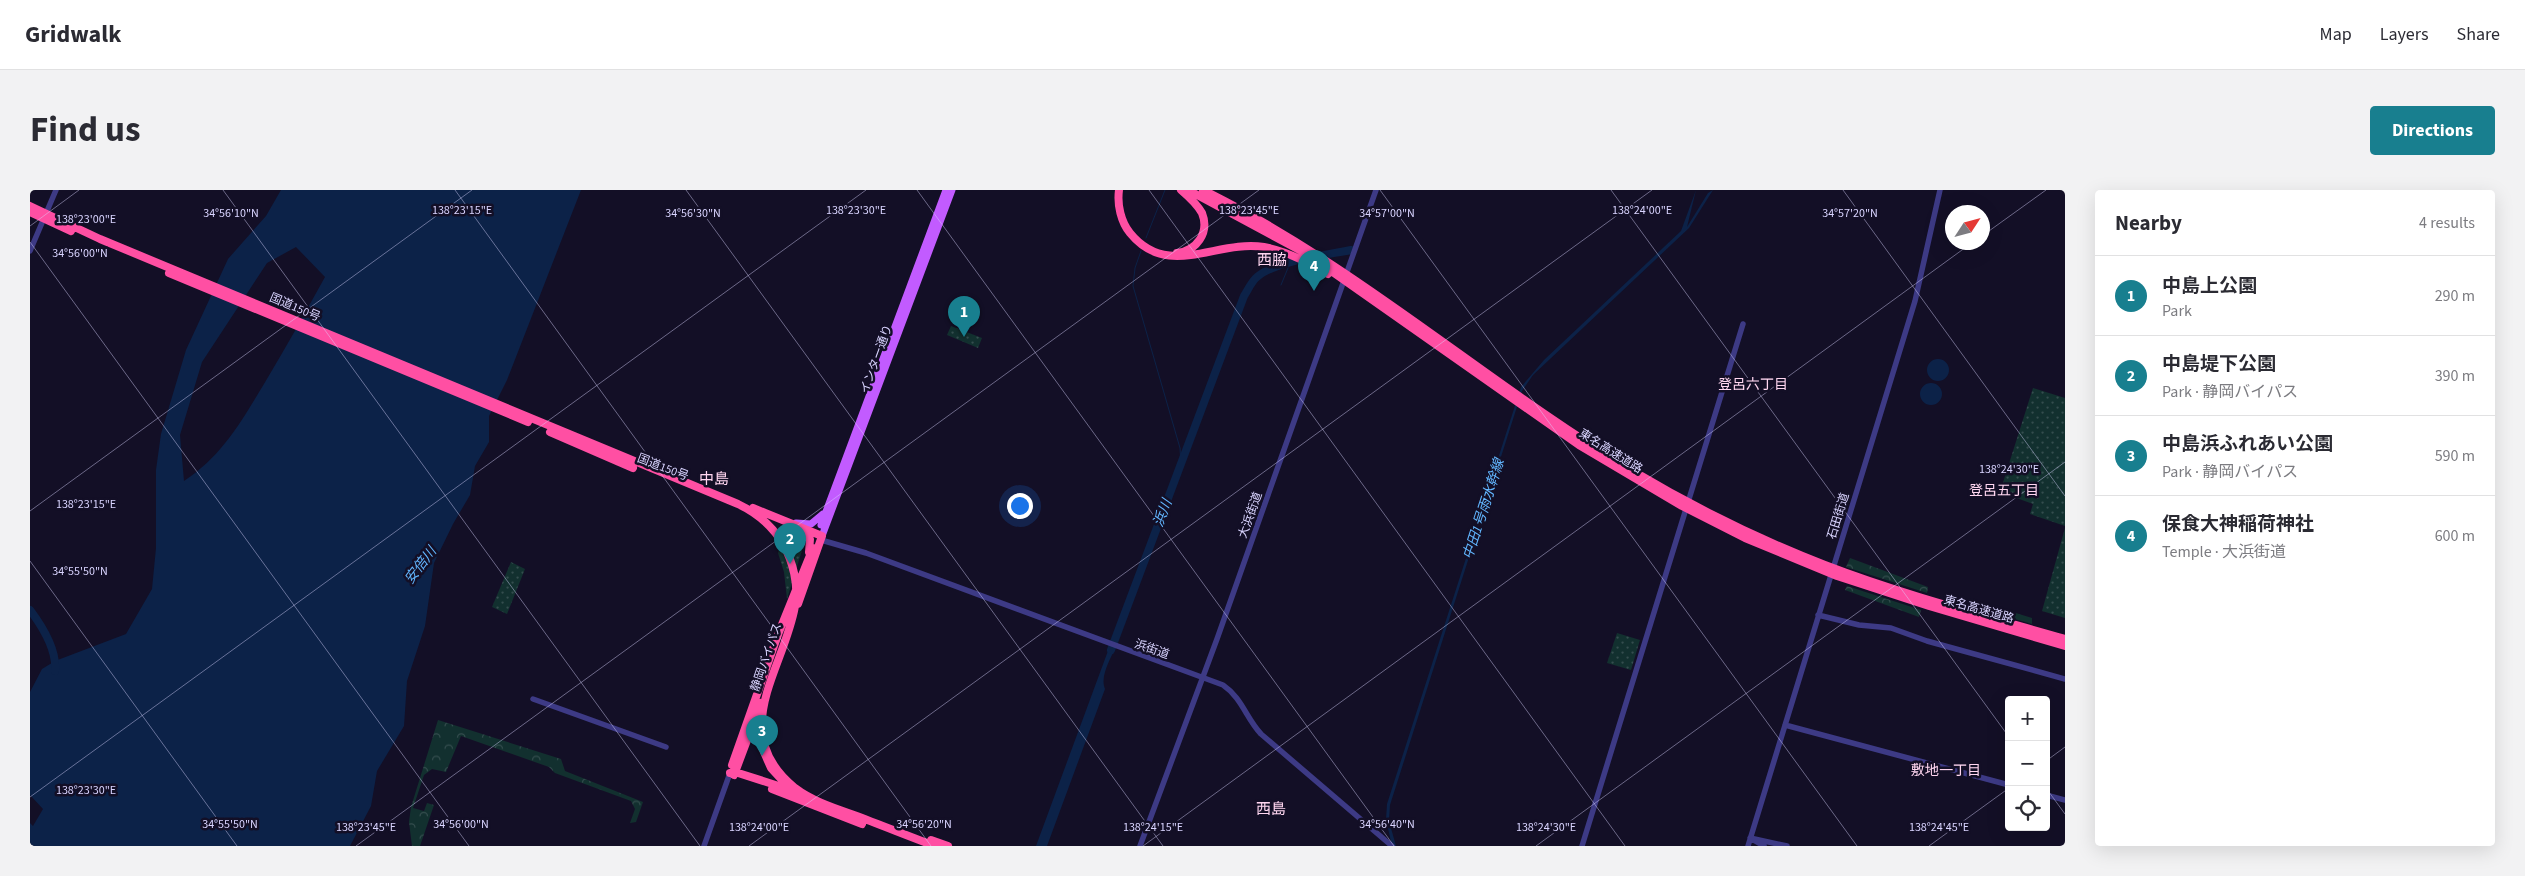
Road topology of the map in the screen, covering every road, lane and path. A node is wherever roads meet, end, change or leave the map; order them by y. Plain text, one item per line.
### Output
1 (56, 190) edge
2 (946, 190) edge
3 (952, 190) edge
4 (1119, 190) edge
5 (1123, 190) edge
6 (1181, 190) edge
7 (1188, 190) edge
8 (1204, 190) edge
9 (1213, 190) edge
10 (1376, 190) edge
11 (1940, 190) edge
12 (30, 206) edge
13 (1236, 207) junction
14 (30, 212) edge
15 (45, 217) junction
16 (30, 251) edge
17 (1310, 253) junction
18 (1336, 273) junction
19 (1742, 324) dead end
20 (1466, 361) junction
21 (551, 429) junction
22 (636, 465) junction
23 (827, 507) junction
24 (762, 512) junction
25 (797, 532) junction
26 (819, 537) junction
27 (804, 570) junction
28 (1818, 615) junction
29 (2028, 632) junction
30 (2065, 639) edge
31 (2065, 646) edge
32 (1202, 678) junction
33 (2065, 679) edge
34 (533, 699) dead end
35 (1786, 725) junction
36 (666, 747) dead end
37 (733, 773) junction
38 (2005, 784) edge
39 (2050, 796) edge
40 (2065, 800) edge
41 (1750, 838) junction
42 (704, 846) edge
43 (922, 846) edge
44 (928, 846) edge
45 (935, 846) edge
46 (948, 846) edge
47 (1140, 846) edge
48 (1392, 846) edge
49 (1582, 846) edge
50 (1748, 846) edge
51 (1764, 846) edge
52 (1787, 846) edge

1 - 15 street
2 - 23 main road, インター通り
3 - 26 main road, インター通り
4 - 18 highway
5 - 6 highway
7 - 17 highway, 東名高速道路
8 - 13 highway, 東名高速道路
9 - 13 highway
10 - 32 street, 大浜街道
11 - 28 street, 石田街道
12 - 15 highway, 国道150号
13 - 17 highway, 東名高速道路
14 - 15 highway, 国道150号
15 - 16 street
15 - 21 highway, 国道150号
17 - 18 highway, 東名高速道路
18 - 20 highway, 東名高速道路
18 - 20 highway, 東名高速道路
19 - 49 street
20 - 29 highway, 東名高速道路
21 - 22 highway, 国道150号
21 - 24 highway, 国道150号
21 - 25 highway, 国道150号
22 - 44 highway, 静岡バイパス
22 - 45 highway, 静岡バイパス
23 - 24 main road
23 - 26 main road, インター通り
24 - 26 highway, 国道150号
25 - 26 highway, 国道150号
25 - 27 highway
26 - 27 highway
26 - 32 street, 浜街道
26 - 37 highway
27 - 37 highway
28 - 33 street
28 - 35 street, 石田街道
29 - 30 highway, 東名高速道路
29 - 31 highway, 東名高速道路
32 - 47 street, 大浜街道
32 - 48 street, 浜街道
34 - 36 street
35 - 38 street
35 - 41 street, 石田街道
37 - 42 street
37 - 43 highway
37 - 46 highway
39 - 40 street
41 - 50 street, 石田街道
41 - 51 street
41 - 52 street

